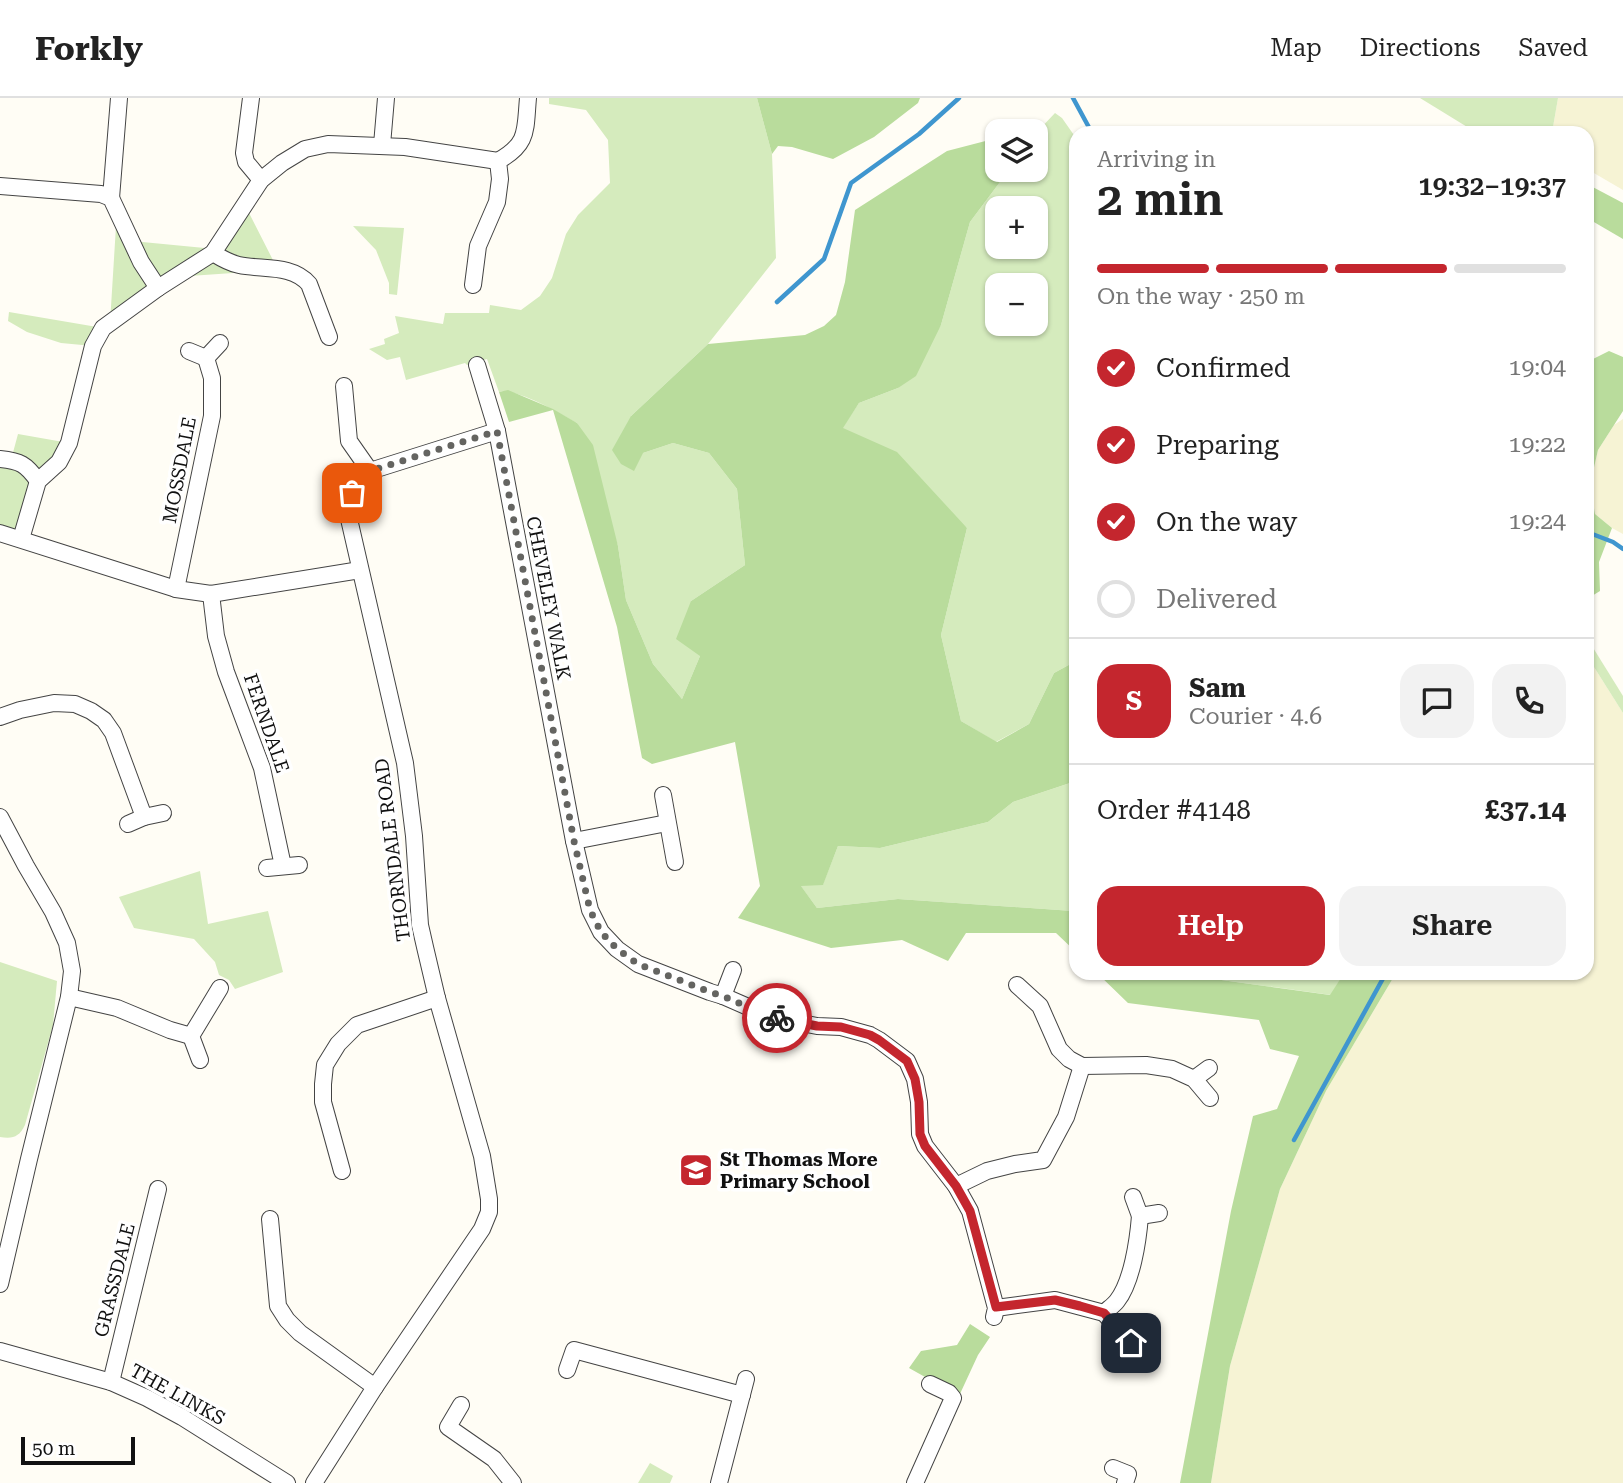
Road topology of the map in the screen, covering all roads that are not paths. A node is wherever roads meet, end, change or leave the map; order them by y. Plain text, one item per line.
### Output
1 (119, 98) edge
2 (251, 98) edge
3 (386, 98) edge
4 (528, 98) edge
5 (382, 145) junction
6 (498, 161) junction
7 (261, 180) junction
8 (0, 186) edge
9 (111, 198) junction
10 (213, 253) junction
11 (472, 285) dead end
12 (158, 288) junction
13 (329, 337) dead end
14 (219, 344) dead end
15 (189, 351) dead end
16 (206, 358) junction
17 (477, 365) dead end
18 (343, 387) dead end
19 (497, 431) junction
20 (0, 459) edge
21 (370, 471) junction
22 (38, 481) junction
23 (0, 533) edge
24 (21, 539) junction
25 (360, 570) junction
26 (176, 589) junction
27 (211, 594) junction
28 (0, 717) edge
29 (663, 795) dead end
30 (163, 813) dead end
31 (0, 817) edge
32 (144, 817) junction
33 (667, 823) junction
34 (128, 824) dead end
35 (574, 841) junction
36 (675, 862) dead end
37 (283, 866) dead end
38 (733, 970) dead end
39 (1017, 985) dead end
40 (220, 988) dead end
41 (723, 996) junction
42 (69, 997) junction
43 (437, 998) junction
44 (191, 1036) junction
45 (200, 1060) dead end
46 (1082, 1066) junction
47 (1209, 1068) dead end
48 (1194, 1079) junction
49 (1210, 1098) dead end
50 (341, 1172) dead end
51 (956, 1186) junction
52 (158, 1189) dead end
53 (1133, 1197) dead end
54 (1159, 1213) dead end
55 (1139, 1216) junction
56 (270, 1219) dead end
57 (6, 1225) edge
58 (0, 1284) edge
59 (1104, 1313) junction
60 (1131, 1343) dead end
61 (0, 1351) edge
62 (567, 1370) dead end
63 (111, 1382) junction
64 (930, 1384) dead end
65 (375, 1387) junction
66 (461, 1405) dead end
67 (1113, 1468) dead end
68 (287, 1483) edge
69 (314, 1483) edge
70 (513, 1483) edge
71 (719, 1483) edge
72 (915, 1483) edge
73 (1125, 1483) edge

1 - 9 street
2 - 7 street
3 - 5 street
4 - 6 street
5 - 6 street
5 - 7 street
6 - 11 street
7 - 10 street
8 - 9 street
9 - 12 street
10 - 12 street
10 - 13 street
12 - 22 street
14 - 16 street
15 - 16 street
16 - 26 street, MOSSDALE
17 - 19 street, CHEVELEY WALK
18 - 21 street
19 - 21 street
19 - 35 street, CHEVELEY WALK
20 - 22 street
21 - 25 street, THORNDALE ROAD
22 - 24 street
23 - 24 street
24 - 26 street
25 - 27 street
25 - 43 street, THORNDALE ROAD
26 - 27 street
27 - 37 street, FERNDALE
28 - 32 street
29 - 33 street
30 - 32 street
31 - 42 street
32 - 34 street
33 - 35 street
33 - 36 street
35 - 41 street, CHEVELEY WALK
38 - 41 street
39 - 46 street
40 - 44 street
41 - 51 street, CHEVELEY WALK
42 - 44 street
42 - 57 street
43 - 50 street
43 - 65 street, THORNDALE ROAD
44 - 45 street
46 - 48 street
46 - 51 street
47 - 48 street
48 - 49 street
51 - 59 street, CHEVELEY WALK
52 - 63 street, GRASSDALE
53 - 55 street
54 - 55 street
55 - 59 street
56 - 65 street
57 - 58 street
59 - 60 street
61 - 63 street, THE LINKS
62 - 71 street
63 - 68 street, THE LINKS
64 - 72 street
65 - 69 street, THORNDALE ROAD
66 - 70 street
67 - 73 street

